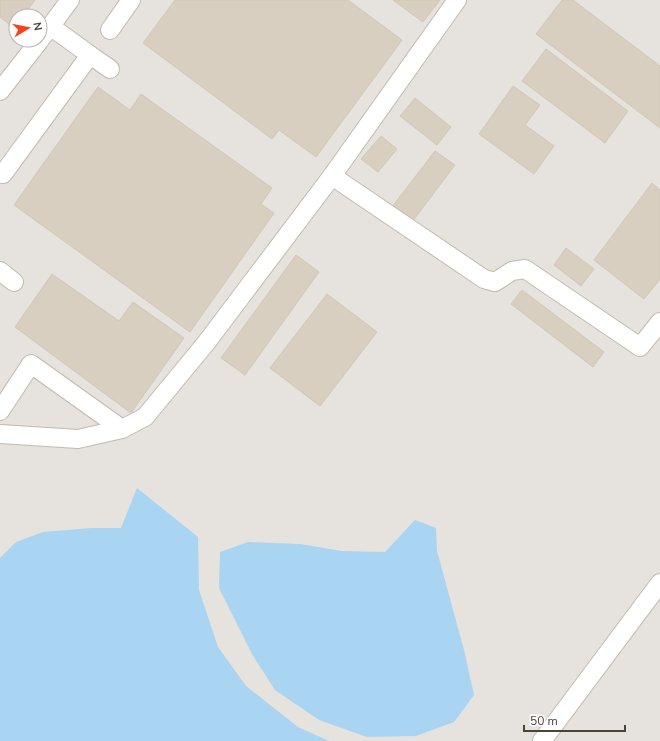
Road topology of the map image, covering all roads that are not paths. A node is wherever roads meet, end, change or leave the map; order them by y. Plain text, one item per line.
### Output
1 (70, 0) edge
2 (131, 0) edge
3 (457, 0) edge
4 (48, 29) edge
5 (110, 30) dead end
6 (48, 37) edge
7 (33, 48) edge
8 (90, 55) junction
9 (110, 68) dead end
10 (0, 91) edge
11 (3, 174) dead end
12 (332, 176) junction
13 (0, 271) edge
14 (14, 282) dead end
15 (660, 322) edge
16 (0, 411) edge
17 (122, 429) junction
18 (0, 434) edge
19 (660, 583) edge
20 (542, 741) edge

1 - 4 lane
2 - 5 lane
3 - 12 lane
6 - 8 lane
7 - 10 lane
8 - 9 lane
8 - 11 lane
12 - 15 lane
12 - 17 lane
13 - 14 lane
16 - 17 lane
17 - 18 lane
19 - 20 lane

